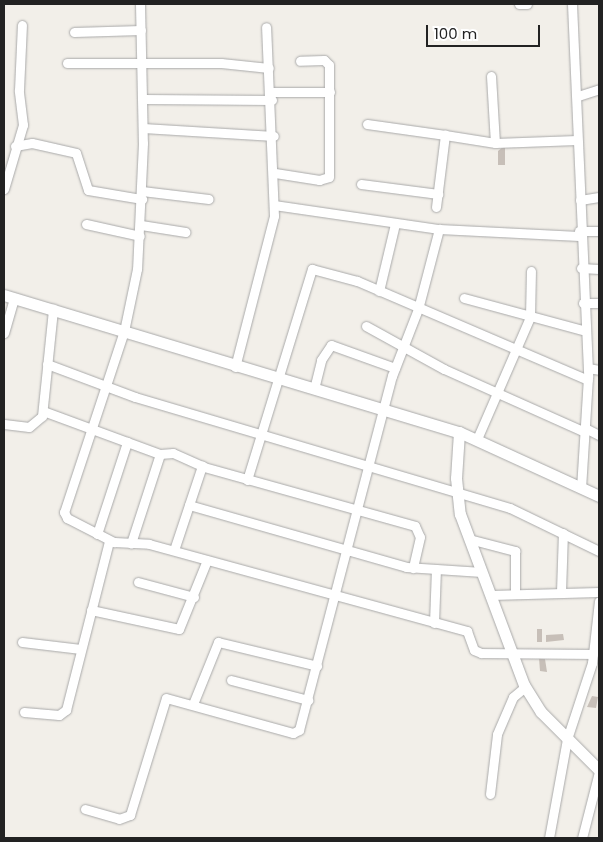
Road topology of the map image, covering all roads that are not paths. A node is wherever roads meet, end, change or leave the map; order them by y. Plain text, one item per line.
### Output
1 (140, 4) edge
2 (518, 4) edge
3 (527, 4) edge
4 (572, 4) edge
5 (22, 25) dead end
6 (266, 27) dead end
7 (141, 30) junction
8 (74, 32) dead end
9 (300, 61) dead end
10 (142, 62) junction
11 (67, 63) dead end
12 (269, 68) junction
13 (492, 76) dead end
14 (599, 89) edge
15 (330, 92) junction
16 (271, 96) junction
17 (578, 96) junction
18 (142, 99) junction
19 (367, 124) dead end
20 (143, 128) junction
21 (274, 136) junction
22 (444, 136) junction
23 (578, 140) junction
24 (495, 143) junction
25 (15, 146) junction
26 (275, 173) junction
27 (361, 184) dead end
28 (4, 189) edge
29 (438, 194) junction
30 (142, 195) junction
31 (599, 197) edge
32 (209, 199) dead end
33 (580, 200) junction
34 (274, 205) junction
35 (436, 207) dead end
36 (86, 224) dead end
37 (395, 224) junction
38 (141, 225) junction
39 (440, 228) junction
40 (599, 231) edge
41 (185, 232) dead end
42 (579, 234) junction
43 (140, 236) junction
44 (581, 268) junction
45 (599, 269) edge
46 (531, 271) dead end
47 (379, 291) junction
48 (9, 297) edge
49 (464, 298) dead end
50 (583, 303) junction
51 (599, 303) edge
52 (53, 309) junction
53 (418, 309) junction
54 (530, 317) junction
55 (366, 326) dead end
56 (583, 330) junction
57 (124, 331) junction
58 (4, 333) edge
59 (401, 346) junction
60 (515, 349) junction
61 (47, 364) junction
62 (235, 367) junction
63 (395, 368) junction
64 (588, 368) junction
65 (599, 370) edge
66 (274, 379) junction
67 (588, 380) junction
68 (106, 386) junction
69 (314, 389) junction
70 (495, 392) junction
71 (384, 407) junction
72 (43, 411) junction
73 (4, 424) edge
74 (92, 430) junction
75 (585, 430) junction
76 (458, 432) junction
77 (259, 434) junction
78 (599, 435) edge
79 (477, 439) junction
80 (127, 442) junction
81 (160, 454) junction
82 (370, 463) junction
83 (202, 466) junction
84 (247, 480) junction
85 (581, 487) junction
86 (457, 490) junction
87 (599, 496) edge
88 (189, 505) junction
89 (359, 509) junction
90 (564, 533) junction
91 (97, 534) junction
92 (469, 538) junction
93 (109, 541) junction
94 (131, 543) junction
95 (174, 550) junction
96 (599, 551) edge
97 (348, 553) junction
98 (207, 560) junction
99 (413, 568) junction
100 (436, 569) junction
101 (482, 572) junction
102 (138, 582) dead end
103 (561, 592) junction
104 (599, 592) edge
105 (515, 594) junction
106 (491, 595) junction
107 (336, 596) junction
108 (194, 597) junction
109 (599, 601) edge
110 (91, 610) junction
111 (434, 623) junction
112 (22, 642) dead end
113 (81, 649) junction
114 (513, 654) junction
115 (593, 654) junction
116 (317, 666) junction
117 (231, 680) dead end
118 (525, 687) junction
119 (308, 700) junction
120 (193, 704) junction
121 (24, 712) dead end
122 (567, 739) junction
123 (599, 771) edge
124 (490, 794) dead end
125 (85, 809) dead end
126 (549, 838) edge
127 (582, 838) edge

1 - 7 street
2 - 3 street
4 - 17 street
5 - 25 street
6 - 12 street
7 - 8 street
7 - 10 street
9 - 15 street
10 - 11 street
10 - 12 street
10 - 18 street
12 - 16 street
13 - 24 street
14 - 17 street
15 - 16 street
15 - 26 street
16 - 18 street
16 - 21 street
17 - 23 street
18 - 20 street
19 - 22 street
20 - 21 street
20 - 30 street
21 - 26 street
22 - 24 street
22 - 29 street
23 - 24 street
23 - 33 street
25 - 28 street
25 - 30 street
26 - 34 street
27 - 29 street
29 - 35 street
30 - 32 street
30 - 38 street
31 - 33 street
33 - 42 street
34 - 37 street
34 - 62 street
36 - 43 street
37 - 39 street
37 - 47 street
38 - 41 street
38 - 43 street
39 - 42 street
39 - 53 street
40 - 42 street
42 - 44 street
43 - 57 street
44 - 45 street
44 - 50 street
46 - 54 street
47 - 53 street
47 - 66 street
48 - 52 street
48 - 58 street
49 - 54 street
50 - 51 street
50 - 56 street
52 - 57 street
52 - 61 street
53 - 59 street
53 - 60 street
54 - 56 street
54 - 60 street
55 - 59 street
56 - 64 street
57 - 62 street
57 - 68 street
59 - 63 street
59 - 70 street
60 - 67 street
60 - 70 street
61 - 68 street
61 - 72 street
62 - 66 street
63 - 69 street
63 - 71 street
64 - 65 street
64 - 67 street
66 - 69 street
66 - 77 street
67 - 75 street
68 - 74 street
68 - 77 street
69 - 71 street
70 - 75 street
70 - 79 street
71 - 76 street
71 - 82 street
72 - 73 street
72 - 74 street
74 - 80 street
74 - 91 street
75 - 78 street
75 - 85 street
76 - 79 street
76 - 86 street
77 - 82 street
77 - 84 street
79 - 85 street
80 - 81 street
80 - 91 street
81 - 83 street
81 - 94 street
82 - 86 street
82 - 89 street
83 - 84 street
83 - 88 street
84 - 89 street
85 - 87 street
86 - 90 street
86 - 92 street
88 - 95 street
88 - 97 street
89 - 97 street
89 - 99 street
90 - 96 street
90 - 103 street
91 - 93 street
92 - 101 street
92 - 105 street
93 - 94 street
93 - 110 street
94 - 95 street
95 - 98 street
97 - 99 street
97 - 107 street
98 - 107 street
98 - 108 street
99 - 100 street
100 - 101 street
100 - 111 street
101 - 106 street
102 - 108 street
103 - 104 street
103 - 105 street
105 - 106 street
106 - 114 street
107 - 111 street
107 - 116 street
108 - 110 street
109 - 115 street
110 - 113 street
111 - 114 street
112 - 113 street
113 - 121 street
114 - 115 street
114 - 118 street
115 - 122 street
116 - 119 street
116 - 120 street
117 - 119 street
118 - 122 street
118 - 124 street
119 - 120 street
120 - 125 street
122 - 123 street
122 - 126 street
123 - 127 street

